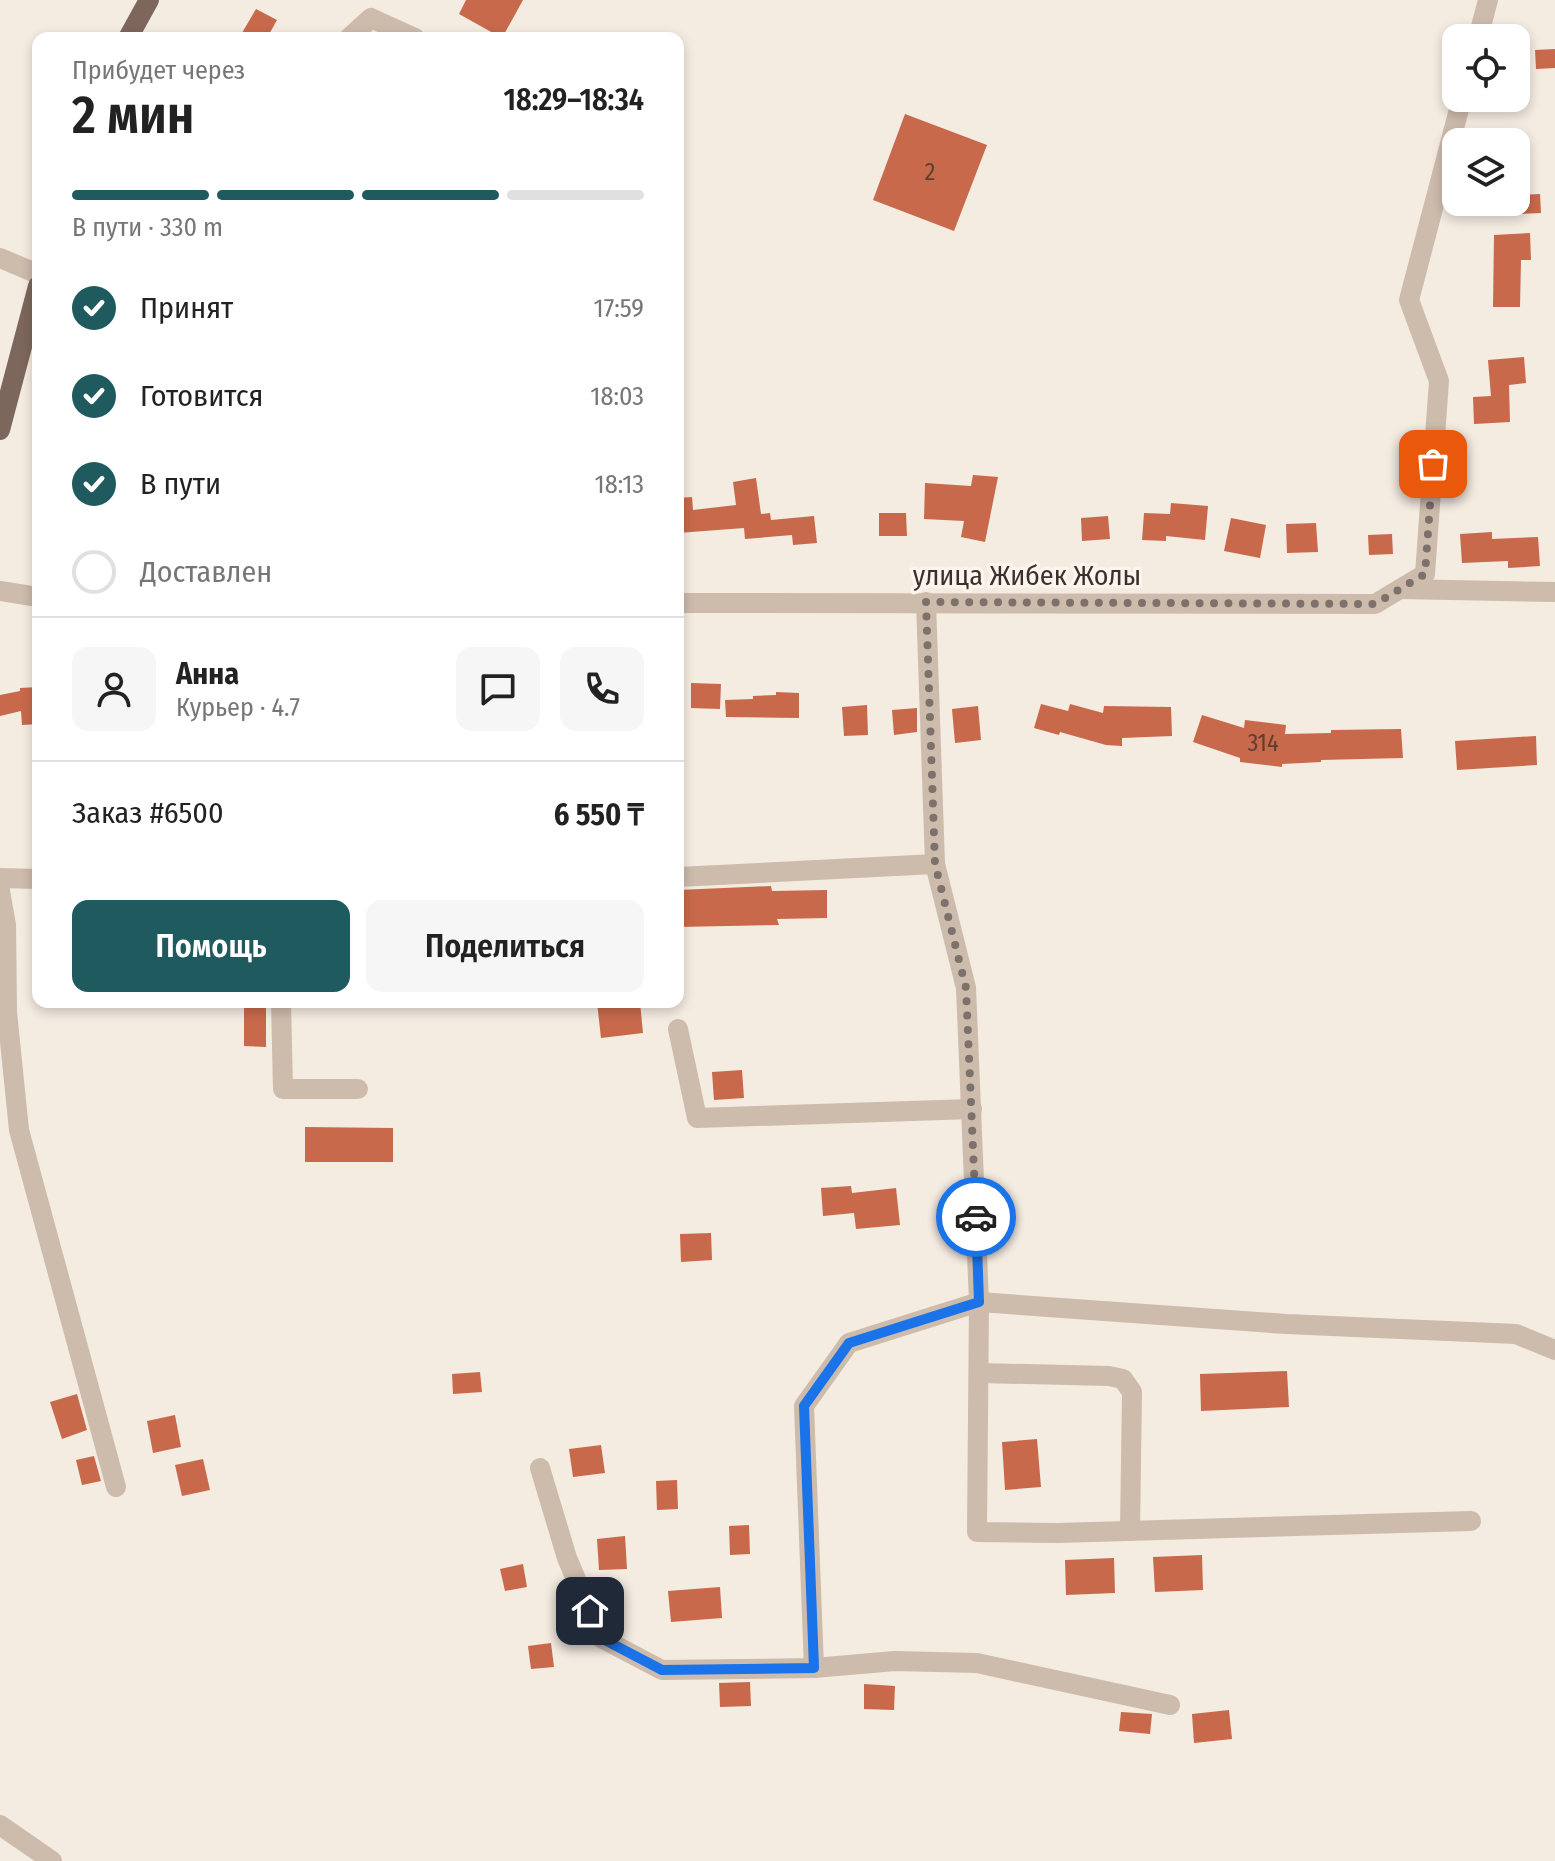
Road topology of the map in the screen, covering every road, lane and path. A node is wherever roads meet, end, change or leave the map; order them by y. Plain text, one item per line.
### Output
1 (149, 0) edge
2 (1488, 0) edge
3 (1482, 24) edge
4 (131, 32) edge
5 (356, 32) edge
6 (402, 32) edge
7 (1458, 112) edge
8 (0, 258) edge
9 (32, 271) edge
10 (32, 309) edge
11 (0, 430) edge
12 (1400, 589) junction
13 (0, 591) edge
14 (1555, 592) edge
15 (32, 596) edge
16 (926, 602) junction
17 (684, 603) edge
18 (935, 864) junction
19 (684, 877) edge
20 (0, 878) edge
21 (32, 879) edge
22 (0, 891) edge
23 (281, 1008) edge
24 (678, 1029) dead end
25 (358, 1089) dead end
26 (972, 1109) junction
27 (979, 1302) junction
28 (1555, 1350) edge
29 (979, 1373) junction
30 (540, 1468) dead end
31 (116, 1487) dead end
32 (1471, 1521) dead end
33 (1130, 1531) junction
34 (814, 1668) junction
35 (1170, 1705) dead end
36 (0, 1825) edge
37 (52, 1861) edge

1 - 4 main road
2 - 3 street
5 - 6 street
7 - 12 street
8 - 9 street
10 - 11 main road
12 - 14 street
12 - 16 street, улица Жибек Жолы
13 - 15 street
16 - 17 street, улица Жибек Жолы
16 - 18 street
18 - 19 street
18 - 26 street
20 - 21 street
22 - 31 street
23 - 25 street
24 - 26 street
26 - 27 street
27 - 28 street
27 - 29 street
27 - 34 street
29 - 33 street
29 - 33 street
30 - 34 street
32 - 33 street
34 - 35 street
36 - 37 street

